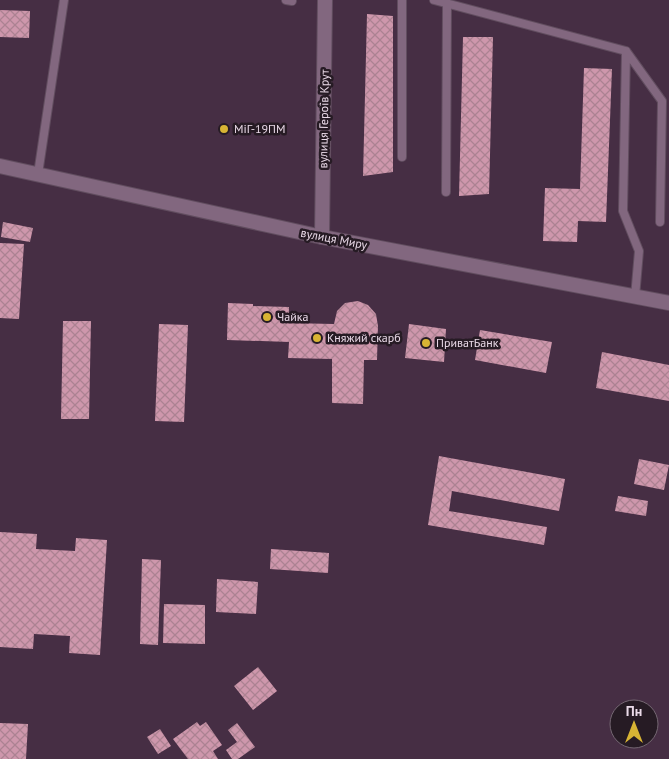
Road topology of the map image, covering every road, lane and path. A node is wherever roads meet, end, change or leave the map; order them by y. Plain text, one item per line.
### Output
1 (64, 0) edge
2 (325, 0) edge
3 (402, 0) edge
4 (434, 0) edge
5 (447, 4) junction
6 (626, 51) junction
7 (402, 156) dead end
8 (0, 166) edge
9 (38, 174) junction
10 (446, 192) dead end
11 (660, 222) dead end
12 (322, 237) junction
13 (636, 297) junction
14 (669, 304) edge

1 - 9 lane
2 - 12 main road, вулиця Героїв Крут
3 - 7 lane
4 - 5 lane
5 - 6 lane
5 - 10 lane
6 - 11 lane
6 - 13 lane
8 - 9 main road, вулиця Миру
9 - 12 main road, вулиця Миру
12 - 13 main road, вулиця Миру
13 - 14 main road, вулиця Миру

